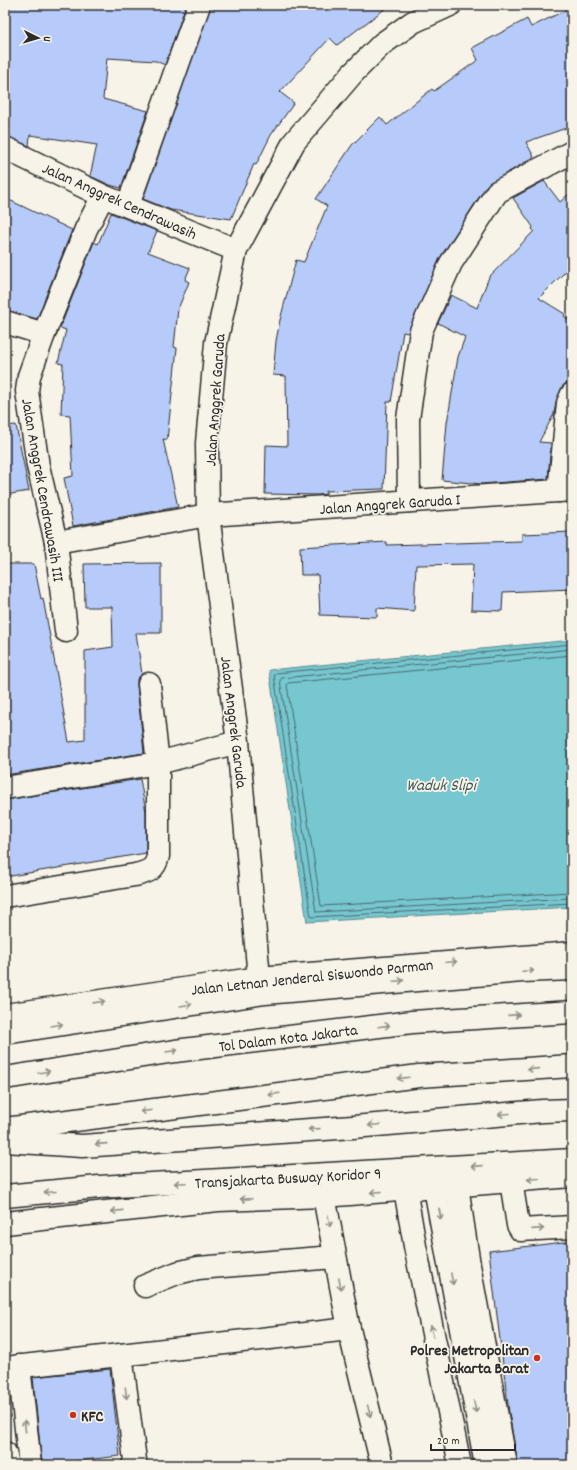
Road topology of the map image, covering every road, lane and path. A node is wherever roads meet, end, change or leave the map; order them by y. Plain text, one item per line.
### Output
1 (198, 5) edge
2 (450, 5) edge
3 (5, 148) edge
4 (572, 152) edge
5 (103, 196) junction
6 (128, 205) junction
7 (236, 250) junction
8 (5, 322) edge
9 (44, 334) junction
10 (572, 394) edge
11 (566, 491) edge
12 (409, 501) junction
13 (208, 515) junction
14 (56, 542) junction
15 (66, 631) dead end
16 (149, 684) dead end
17 (238, 742) junction
18 (158, 762) junction
19 (5, 788) edge
20 (5, 896) edge
21 (572, 953) edge
22 (572, 969) edge
23 (260, 978) junction
24 (572, 1012) edge
25 (5, 1016) edge
26 (5, 1033) edge
27 (572, 1066) edge
28 (5, 1078) edge
29 (572, 1110) edge
30 (5, 1129) edge
31 (5, 1141) edge
32 (572, 1160) edge
33 (572, 1176) edge
34 (511, 1181) junction
35 (457, 1186) junction
36 (435, 1188) junction
37 (405, 1189) junction
38 (5, 1196) edge
39 (324, 1196) junction
40 (5, 1222) edge
41 (572, 1227) edge
42 (334, 1257) junction
43 (144, 1286) dead end
44 (349, 1329) junction
45 (121, 1355) junction
46 (12, 1367) edge
47 (5, 1453) edge
48 (8, 1465) edge
49 (30, 1465) edge
50 (133, 1465) edge
51 (382, 1465) edge
52 (460, 1465) edge
53 (486, 1465) edge
54 (506, 1465) edge

1 - 6 main road
2 - 7 main road, Jalan Anggrek Garuda
3 - 5 main road, Jalan Anggrek Cendrawasih
4 - 12 main road
5 - 6 main road, Jalan Anggrek Cendrawasih
5 - 9 main road, Jalan Anggrek Cendrawasih III
6 - 7 main road, Jalan Anggrek Cendrawasih
7 - 13 main road, Jalan Anggrek Garuda
8 - 9 main road
9 - 14 main road, Jalan Anggrek Cendrawasih III
10 - 11 main road
11 - 12 main road, Jalan Anggrek Garuda I
12 - 13 main road, Jalan Anggrek Garuda I
13 - 14 main road, Jalan Anggrek Garuda I
13 - 17 main road, Jalan Anggrek Garuda
14 - 15 main road, Jalan Anggrek Cendrawasih III
16 - 18 main road
17 - 18 main road
17 - 23 main road, Jalan Anggrek Garuda
18 - 19 main road
18 - 20 main road
23 -> 21 main road, Jalan Letnan Jenderal Siswondo Parman
26 -> 22 main road
25 -> 23 main road, Jalan Letnan Jenderal Siswondo Parman
28 -> 24 main road, Tol Dalam Kota Jakarta
27 -> 30 main road
29 -> 31 main road
32 -> 38 main road, Transjakarta Busway Koridor 9
33 -> 34 main road
34 - 35 main road
34 -> 41 main road
35 - 36 main road
35 - 54 main road
36 - 37 main road
36 -> 53 main road
37 -> 39 main road
52 -> 37 main road
39 -> 40 main road
39 -> 42 main road
42 - 43 main road
42 -> 44 main road
44 - 45 main road
44 -> 51 main road
45 - 46 main road
45 -> 50 main road
49 -> 46 main road
47 - 48 main road

